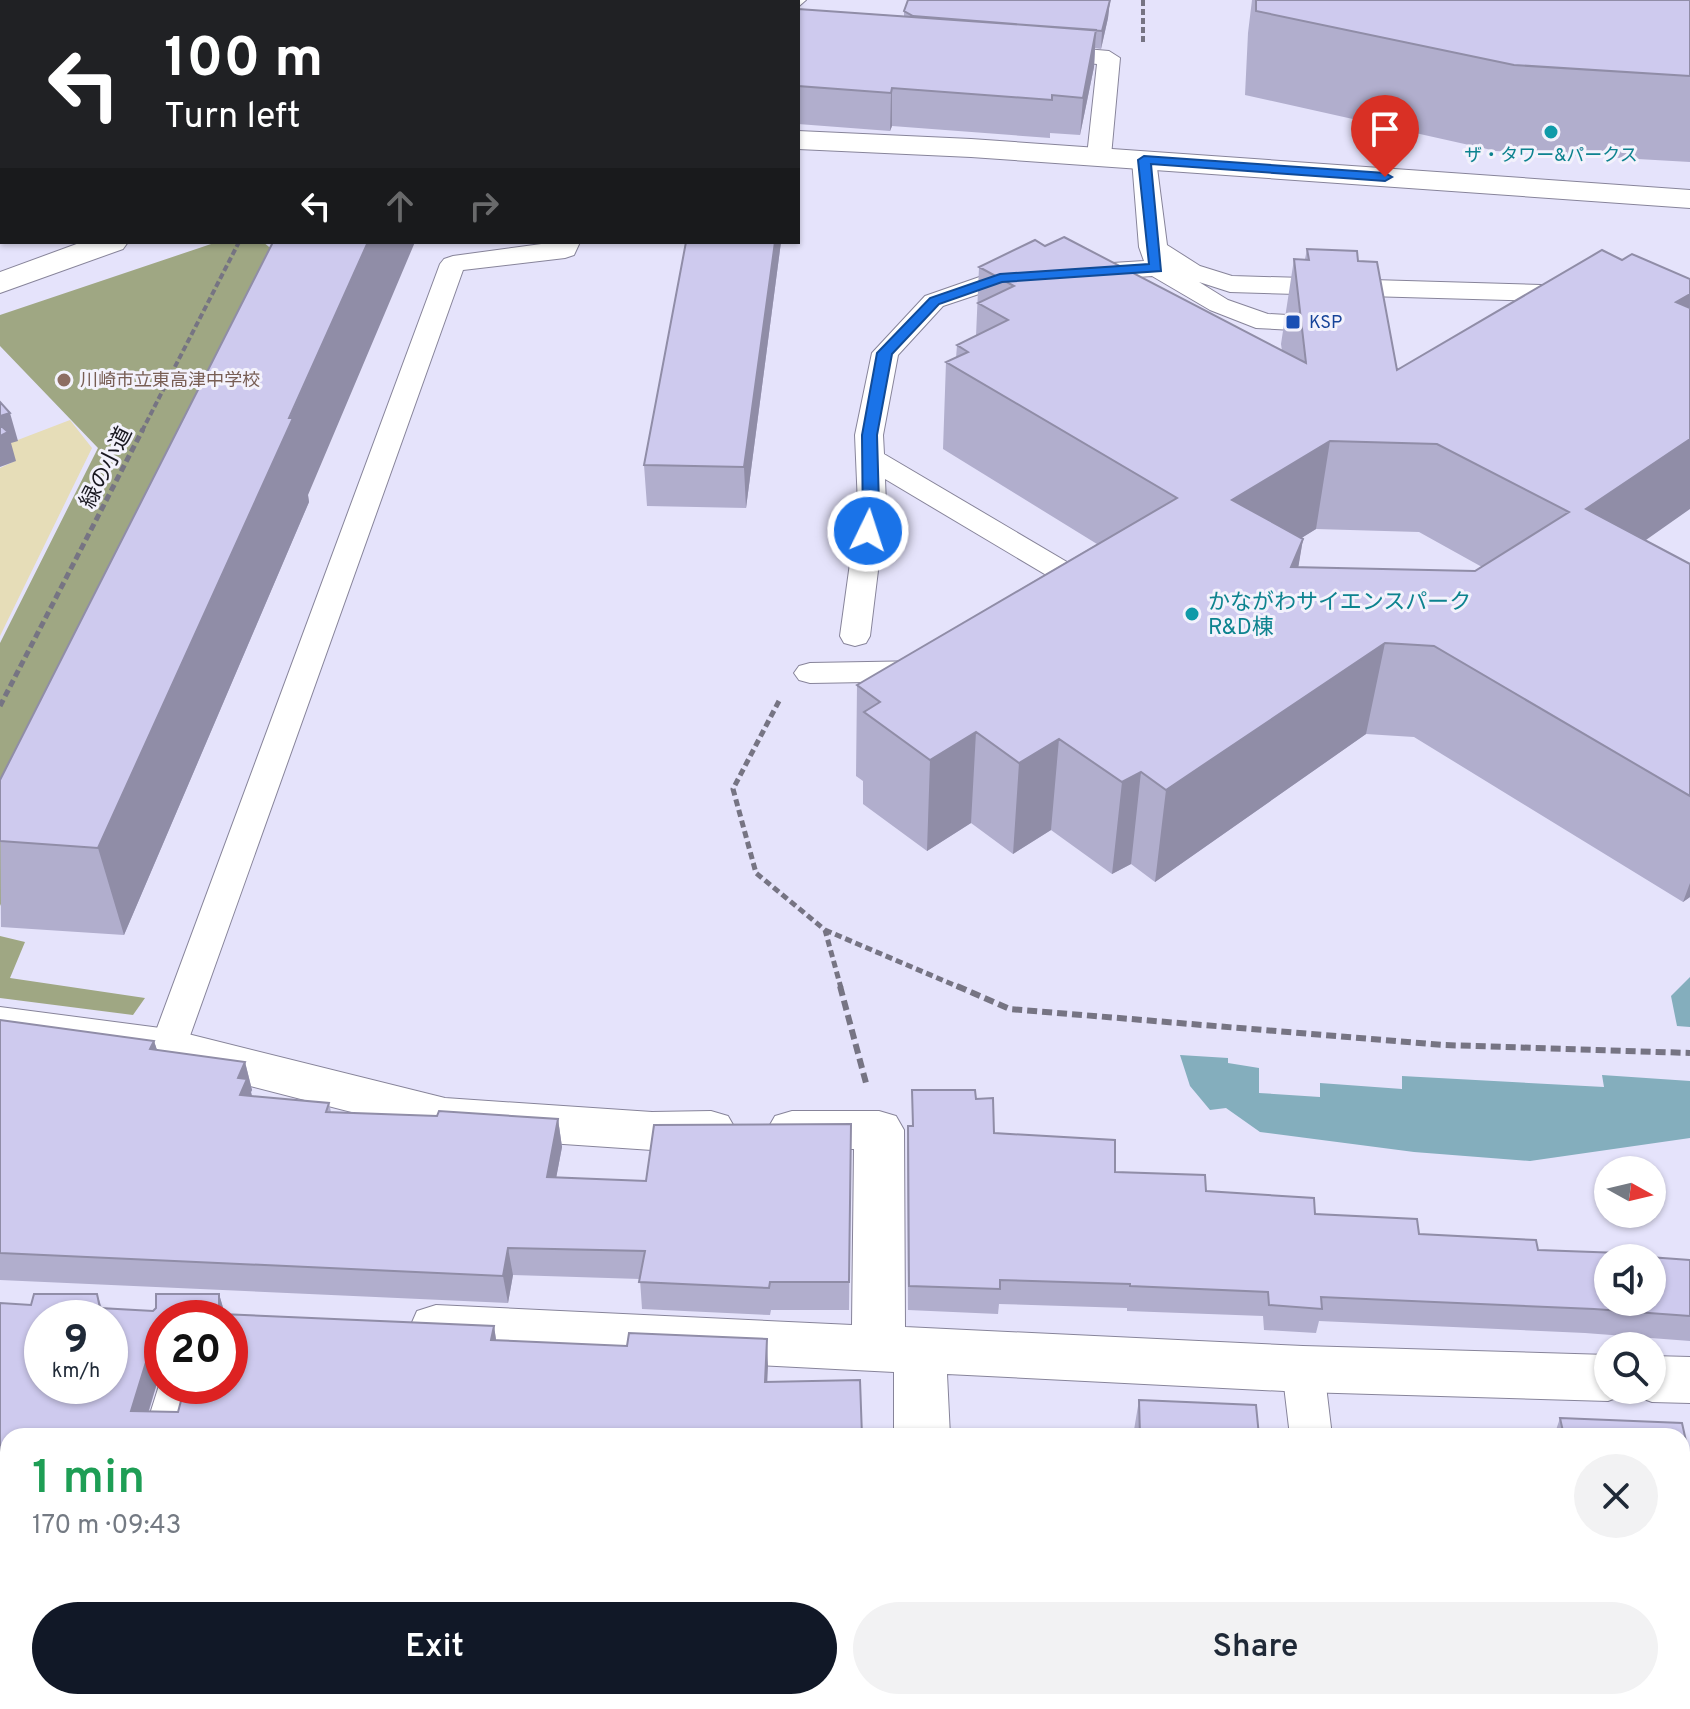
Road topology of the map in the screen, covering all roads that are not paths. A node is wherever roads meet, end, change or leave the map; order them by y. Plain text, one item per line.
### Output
1 (1031, 52) edge
2 (800, 140) edge
3 (1099, 156) junction
4 (1144, 160) junction
5 (1690, 199) edge
6 (107, 244) edge
7 (567, 244) edge
8 (1154, 257) junction
9 (0, 283) edge
10 (1415, 290) junction
11 (1595, 294) edge
12 (1384, 314) edge
13 (1350, 324) edge
14 (870, 458) junction
15 (1046, 611) edge
16 (855, 636) dead end
17 (951, 664) edge
18 (810, 673) road end
19 (0, 1025) edge
20 (168, 1047) junction
21 (394, 1325) edge
22 (899, 1349) junction
23 (1303, 1369) junction
24 (1594, 1378) edge
25 (1666, 1379) edge
26 (1690, 1380) edge
27 (173, 1404) edge
28 (166, 1428) edge
29 (920, 1428) edge
30 (1310, 1428) edge

1 - 3 lane
2 - 3 street
3 - 4 street
4 - 5 street
4 - 8 lane
6 - 9 street
7 - 20 lane
8 - 10 lane
8 - 13 lane
8 - 14 lane
10 - 11 lane
10 - 12 lane
14 - 15 lane
14 - 16 lane
17 - 18 lane
19 - 20 street
20 - 22 street
21 - 22 street
22 - 23 street
22 - 29 street
23 - 24 street
23 - 30 lane
25 - 26 street
27 - 28 lane

